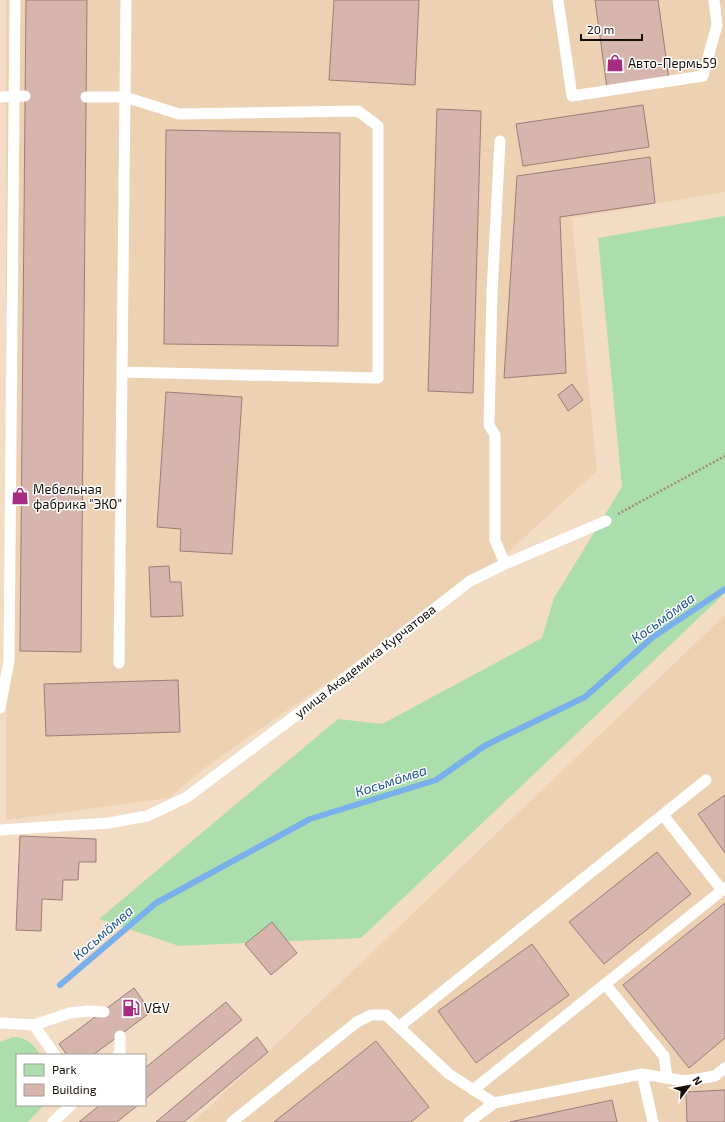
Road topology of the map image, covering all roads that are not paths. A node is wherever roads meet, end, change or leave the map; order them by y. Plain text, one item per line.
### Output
1 (15, 0) edge
2 (126, 0) edge
3 (558, 0) edge
4 (714, 0) edge
5 (20, 96) junction
6 (0, 97) edge
7 (86, 97) dead end
8 (125, 97) junction
9 (500, 141) dead end
10 (122, 372) junction
11 (606, 521) road end
12 (505, 564) junction
13 (119, 662) dead end
14 (0, 708) edge
15 (706, 780) dead end
16 (663, 815) junction
17 (0, 830) edge
18 (724, 889) edge
19 (605, 984) junction
20 (104, 1012) dead end
21 (0, 1023) edge
22 (34, 1025) junction
23 (400, 1026) junction
24 (120, 1036) dead end
25 (54, 1054) edge
26 (119, 1054) edge
27 (725, 1068) edge
28 (642, 1074) junction
29 (667, 1078) junction
30 (473, 1090) junction
31 (494, 1104) junction
32 (70, 1106) edge
33 (53, 1122) edge
34 (232, 1122) edge
35 (469, 1122) edge
36 (653, 1122) edge

1 - 5 lane
2 - 8 lane
3 - 4 lane
5 - 6 lane
5 - 14 lane
7 - 8 lane
8 - 10 lane
8 - 10 lane
9 - 12 lane
10 - 13 lane
11 - 12 lane, улица Академика Курчатова
12 - 17 lane, улица Академика Курчатова
15 - 16 lane
16 - 18 lane
16 - 23 lane
18 - 19 lane
19 - 29 lane
19 - 30 lane
20 - 22 lane
21 - 22 lane
22 - 25 lane
23 - 30 lane
23 - 34 lane
24 - 26 lane
27 - 29 lane
28 - 29 lane
28 - 31 lane
28 - 36 lane
30 - 31 lane
31 - 35 lane
32 - 33 lane

